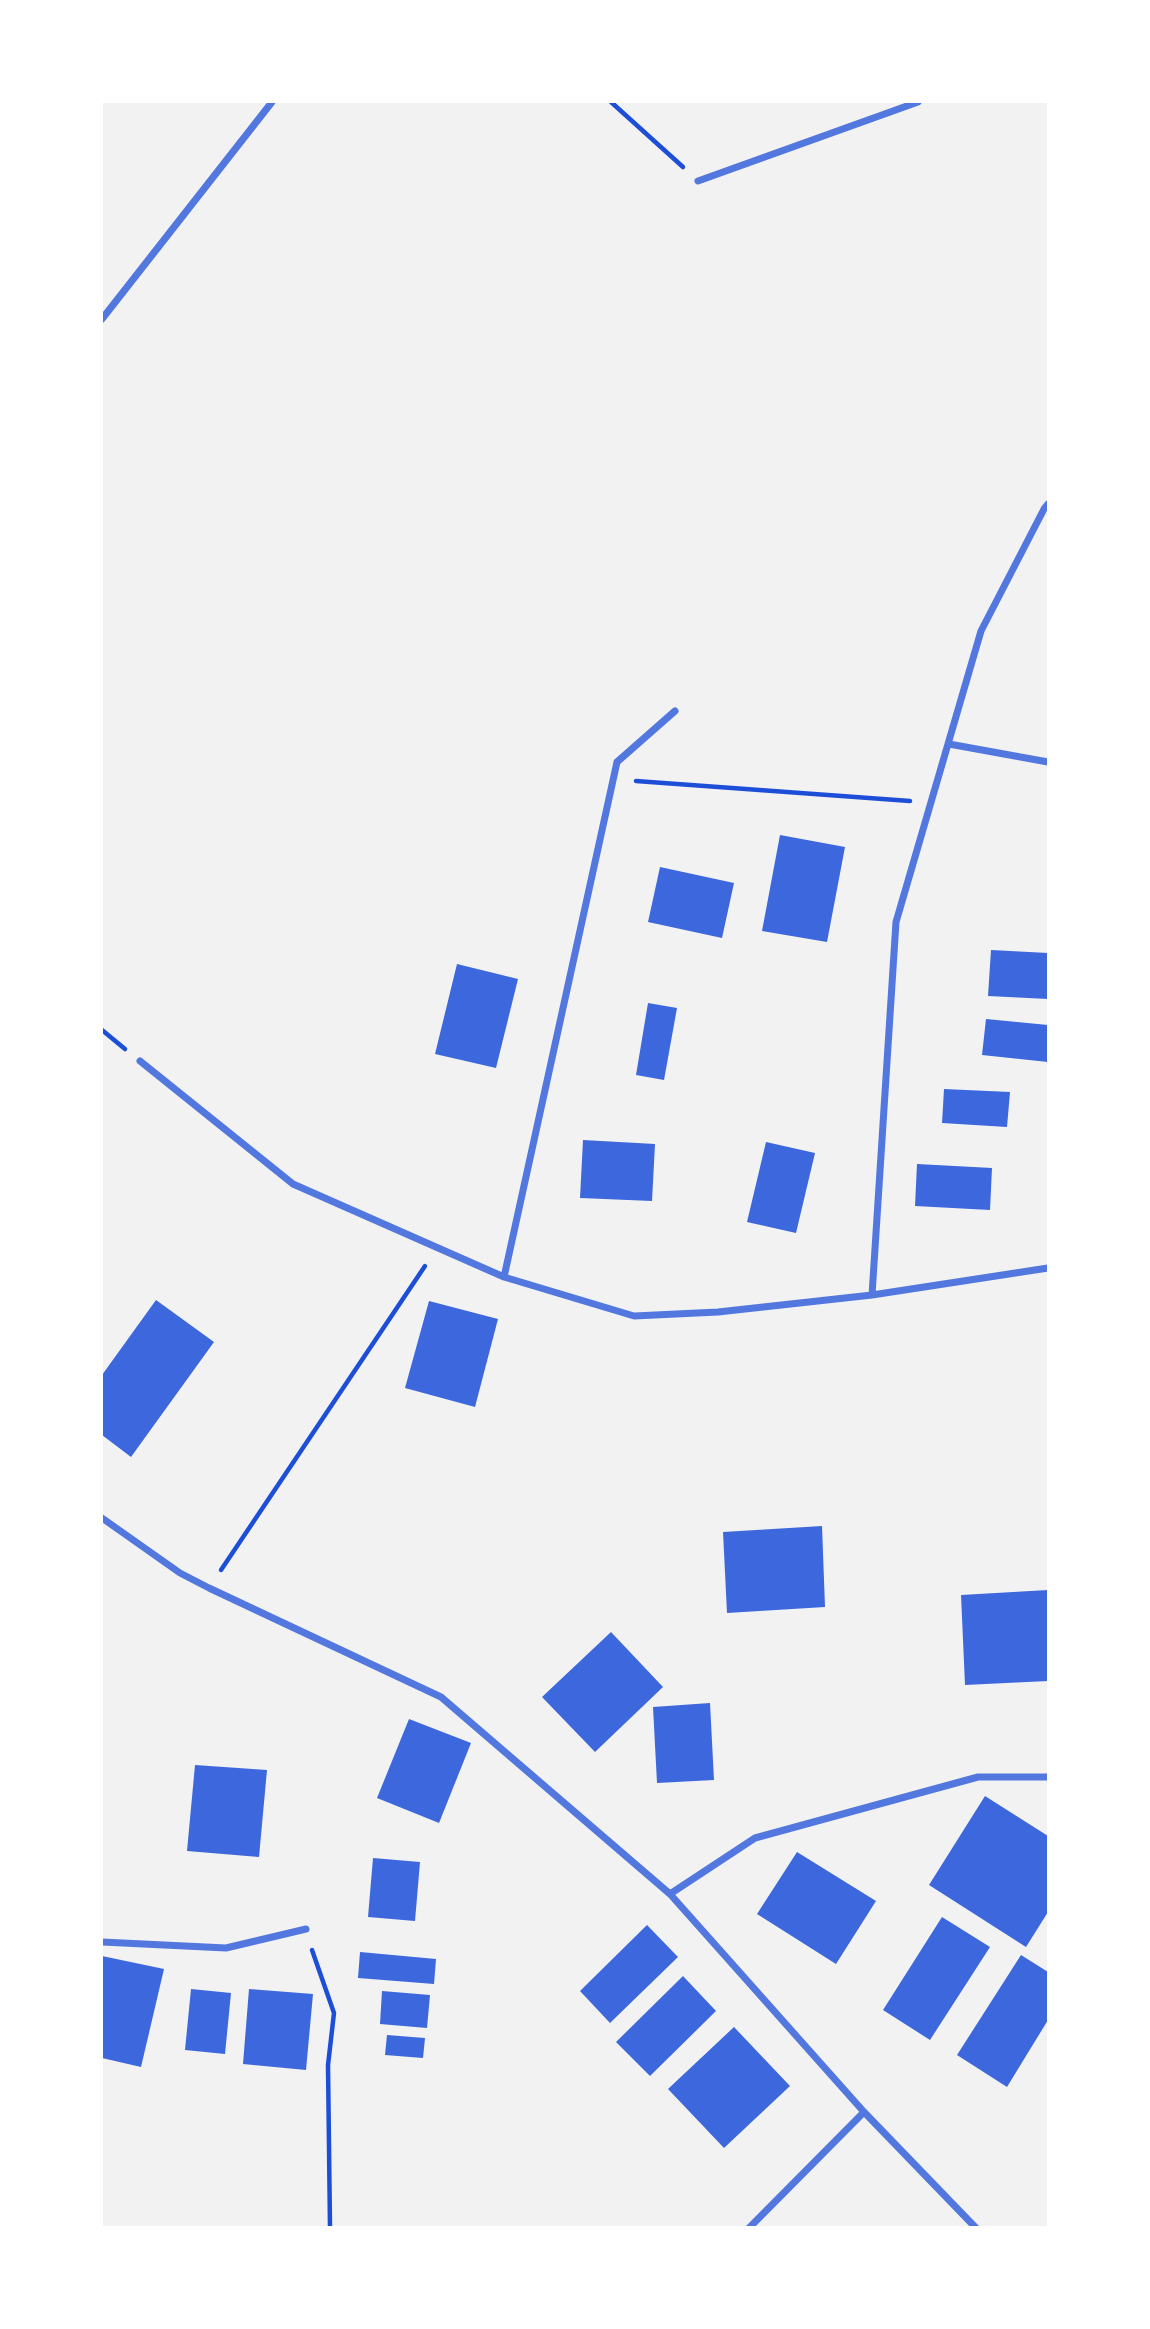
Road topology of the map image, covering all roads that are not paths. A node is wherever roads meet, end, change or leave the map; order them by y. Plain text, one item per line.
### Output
1 (272, 102) edge
2 (918, 102) edge
3 (698, 181) road end
4 (102, 319) edge
5 (1048, 504) edge
6 (675, 711) dead end
7 (949, 744) junction
8 (1048, 762) edge
9 (140, 1061) road end
10 (1048, 1268) edge
11 (504, 1277) junction
12 (872, 1295) junction
13 (102, 1518) edge
14 (1048, 1777) edge
15 (670, 1894) junction
16 (306, 1929) road end
17 (102, 1942) edge
18 (864, 2112) junction
19 (750, 2228) edge
20 (976, 2228) edge

1 - 4 street
2 - 3 street
5 - 7 street
6 - 11 street
7 - 8 street
7 - 12 street
9 - 11 street
10 - 12 street
11 - 12 street
13 - 15 street
14 - 15 street
15 - 18 street
16 - 17 street
18 - 19 street
18 - 20 street

